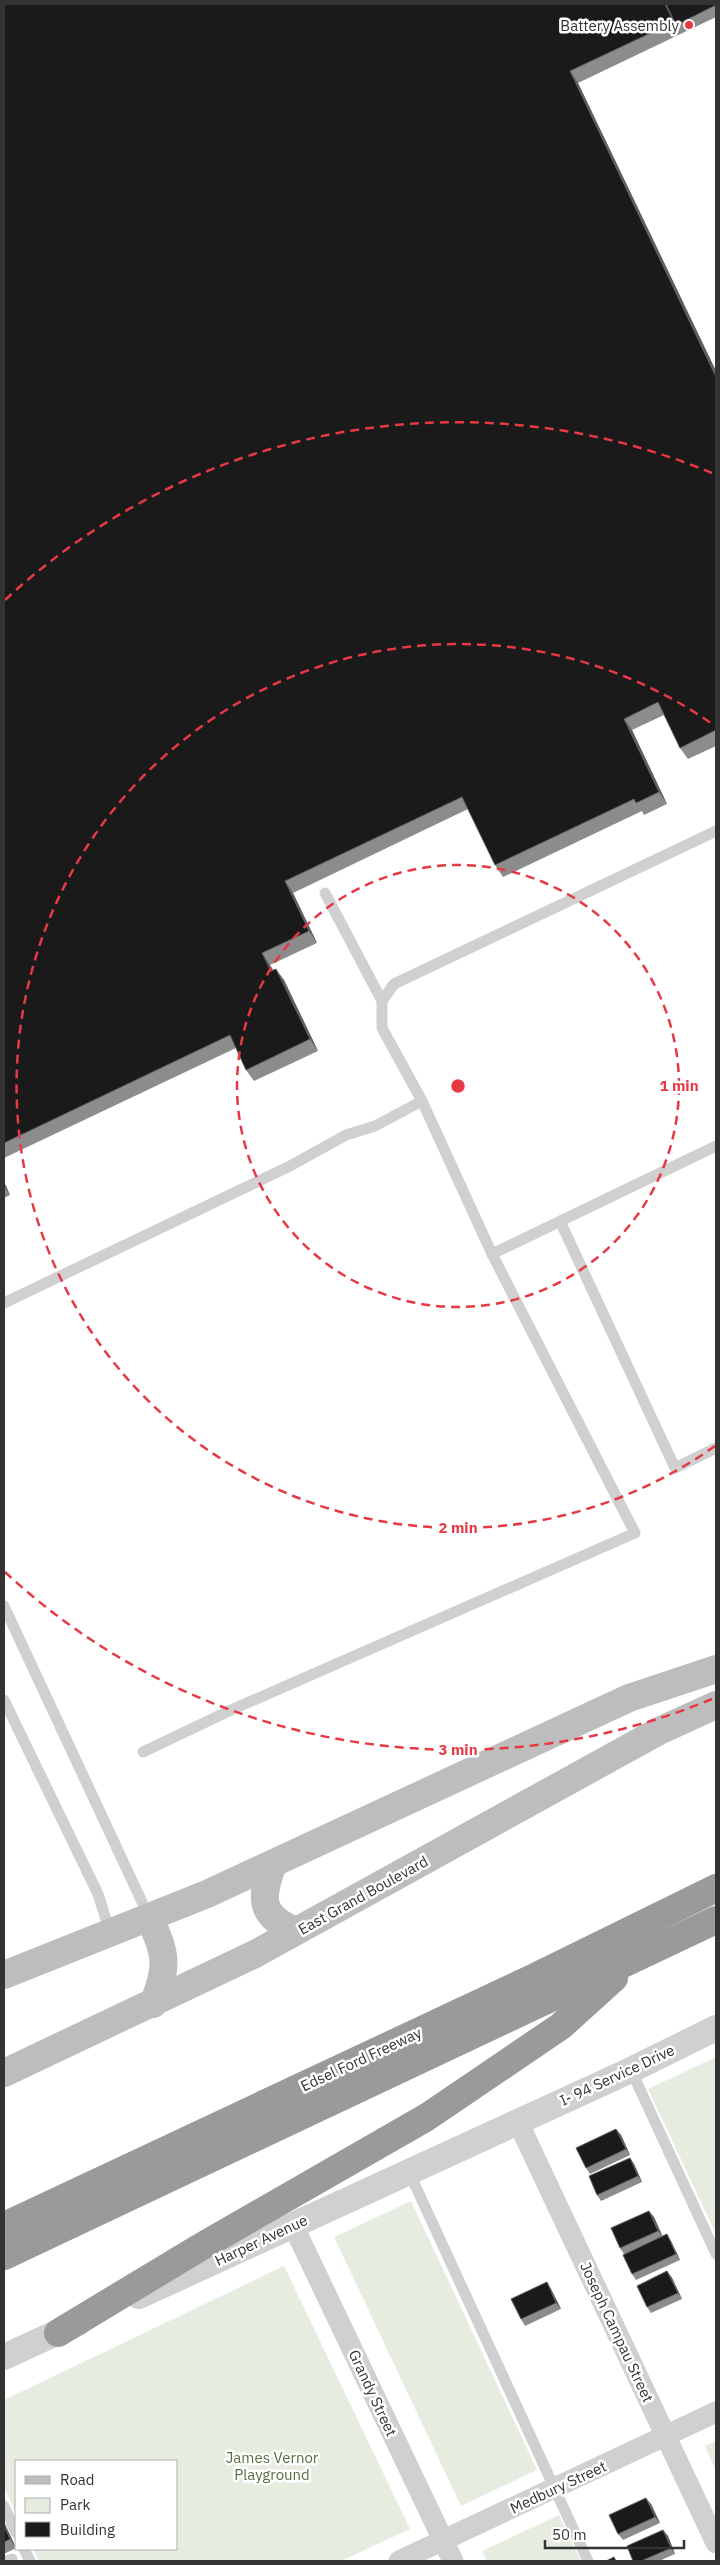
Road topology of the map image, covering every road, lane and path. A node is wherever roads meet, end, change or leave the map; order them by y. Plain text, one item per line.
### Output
1 (716, 831) edge
2 (325, 893) dead end
3 (382, 1001) junction
4 (422, 1100) junction
5 (716, 1146) edge
6 (560, 1221) junction
7 (492, 1254) junction
8 (4, 1303) edge
9 (716, 1448) edge
10 (4, 1606) edge
11 (716, 1669) edge
12 (4, 1700) edge
13 (716, 1705) edge
14 (143, 1752) dead end
15 (273, 1864) junction
16 (716, 1888) edge
17 (150, 1917) junction
18 (716, 1920) edge
19 (110, 1932) junction
20 (296, 1932) junction
21 (637, 1957) junction
22 (4, 1975) edge
23 (153, 2004) junction
24 (716, 2028) edge
25 (631, 2070) junction
26 (4, 2073) edge
27 (518, 2122) junction
28 (408, 2172) junction
29 (293, 2225) junction
30 (4, 2226) edge
31 (716, 2254) edge
32 (4, 2256) edge
33 (58, 2332) junction
34 (4, 2358) edge
35 (716, 2412) edge
36 (666, 2436) junction
37 (554, 2489) junction
38 (4, 2506) edge
39 (15, 2531) edge
40 (443, 2540) junction
41 (716, 2543) edge
42 (399, 2561) edge
43 (453, 2561) edge
44 (588, 2561) edge

1 - 3 lane
2 - 3 lane
3 - 4 lane
4 - 7 lane
4 - 8 lane
5 - 6 lane
6 - 7 lane
6 - 9 lane
7 - 14 lane
10 - 17 lane
11 - 15 main road
12 - 19 lane
13 - 20 main road, East Grand Boulevard
15 - 17 main road
15 - 20 main road
16 - 30 highway, Edsel Ford Freeway
17 - 19 main road
17 - 23 main road
18 - 21 highway, Edsel Ford Freeway
19 - 22 main road
20 - 23 main road, East Grand Boulevard
21 - 32 highway, Edsel Ford Freeway
21 - 33 highway
23 - 26 main road, East Grand Boulevard
24 - 25 street, I- 94 Service Drive
25 - 27 street, I- 94 Service Drive
25 - 31 lane
27 - 28 street, Harper Avenue
27 - 36 street, Joseph Campau Street
28 - 29 street, Harper Avenue
28 - 37 lane
29 - 33 street, Harper Avenue
29 - 40 street, Grandy Street
33 - 34 street, Harper Avenue
35 - 36 street, Medbury Street
36 - 37 street, Medbury Street
36 - 41 street, Joseph Campau Street
37 - 40 street, Medbury Street
37 - 44 lane
38 - 39 lane
40 - 42 street, Medbury Street
40 - 43 street, Grandy Street

